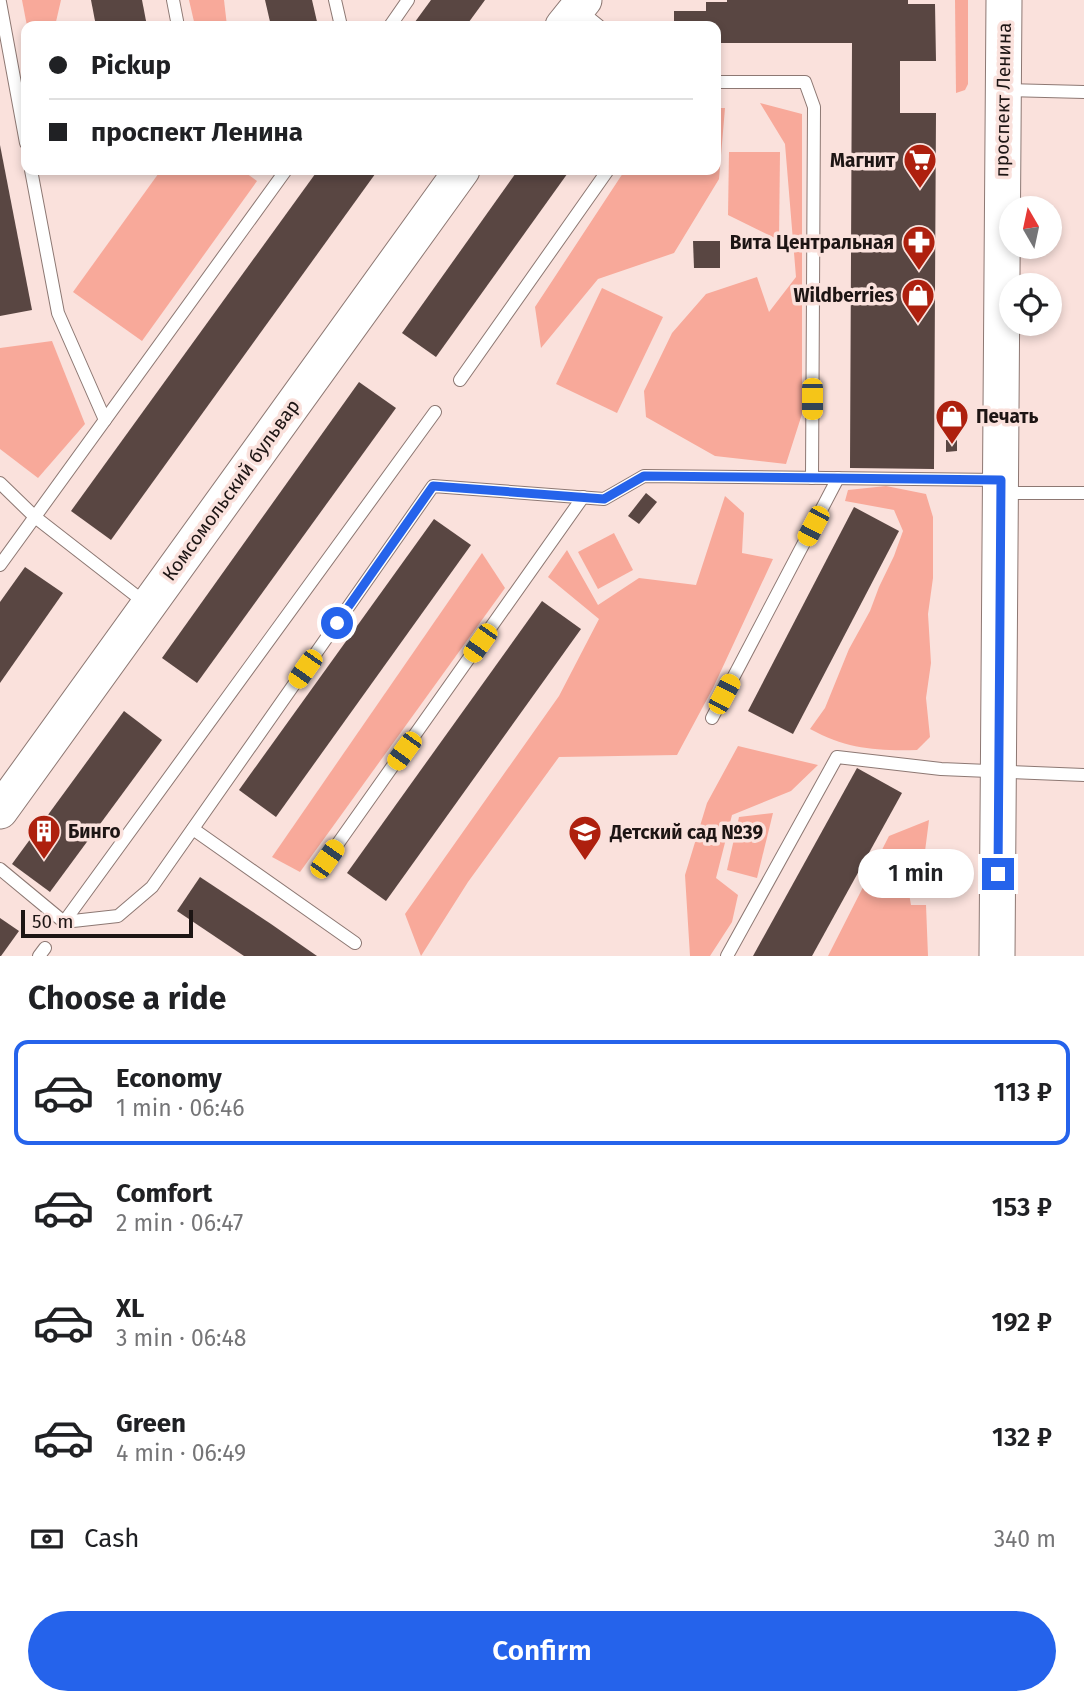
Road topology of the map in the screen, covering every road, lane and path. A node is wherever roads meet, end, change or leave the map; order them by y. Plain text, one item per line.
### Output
1 (173, 0) edge
2 (335, 0) edge
3 (408, 0) edge
4 (1004, 0) edge
5 (0, 2) edge
6 (177, 21) edge
7 (340, 21) edge
8 (393, 21) edge
9 (721, 82) edge
10 (1002, 90) junction
11 (1084, 92) edge
12 (21, 109) edge
13 (32, 175) edge
14 (282, 175) edge
15 (458, 175) edge
16 (604, 175) edge
17 (460, 380) dead end
18 (435, 412) dead end
19 (105, 420) junction
20 (812, 478) junction
21 (838, 478) junction
22 (0, 483) edge
23 (1001, 487) junction
24 (1084, 493) edge
25 (583, 497) junction
26 (35, 517) junction
27 (0, 565) edge
28 (148, 605) junction
29 (712, 718) dead end
30 (998, 772) junction
31 (1084, 775) edge
32 (0, 811) edge
33 (193, 828) junction
34 (327, 859) dead end
35 (0, 869) edge
36 (64, 922) junction
37 (355, 943) dead end
38 (727, 956) edge
39 (997, 956) edge

1 - 6 lane
2 - 7 lane
3 - 8 lane
4 - 10 main road, проспект Ленина
5 - 12 lane
9 - 20 lane
10 - 11 lane
10 - 23 main road, проспект Ленина
13 - 19 lane
14 - 19 lane
15 - 28 main road, Комсомольский бульвар
16 - 17 lane
18 - 36 lane
19 - 26 lane
20 - 21 lane
20 - 25 lane
21 - 23 lane
21 - 29 lane
22 - 26 lane
23 - 24 lane
23 - 30 main road, проспект Ленина
25 - 33 lane
25 - 34 lane
26 - 27 lane
26 - 28 lane
28 - 32 main road, Комсомольский бульвар
30 - 31 lane
30 - 38 lane
30 - 39 main road, проспект Ленина
33 - 36 lane
33 - 37 lane
35 - 36 lane

